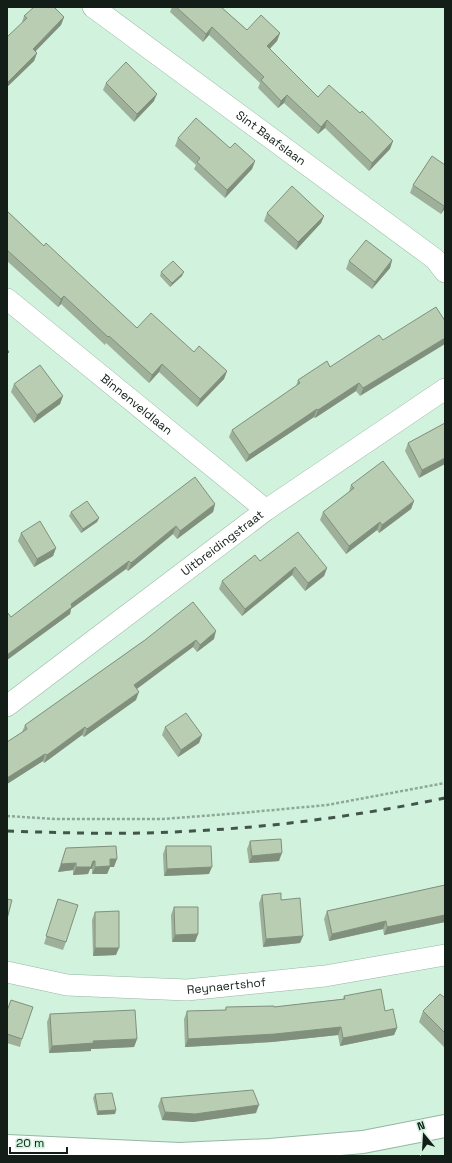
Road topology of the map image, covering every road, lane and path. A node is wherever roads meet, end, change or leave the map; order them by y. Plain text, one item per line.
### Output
1 (93, 7) edge
2 (445, 272) edge
3 (7, 299) edge
4 (445, 389) edge
5 (266, 510) junction
6 (7, 706) edge
7 (445, 783) edge
8 (7, 816) edge
9 (445, 955) edge
10 (7, 972) edge
11 (445, 1126) edge
12 (9, 1147) edge

1 - 2 street, Sint Baafslaan
3 - 5 street, Binnenveldlaan
4 - 5 street, Uitbreidingstraat
5 - 6 street, Uitbreidingstraat
7 - 8 path
9 - 10 street, Reynaertshof
11 - 12 street

